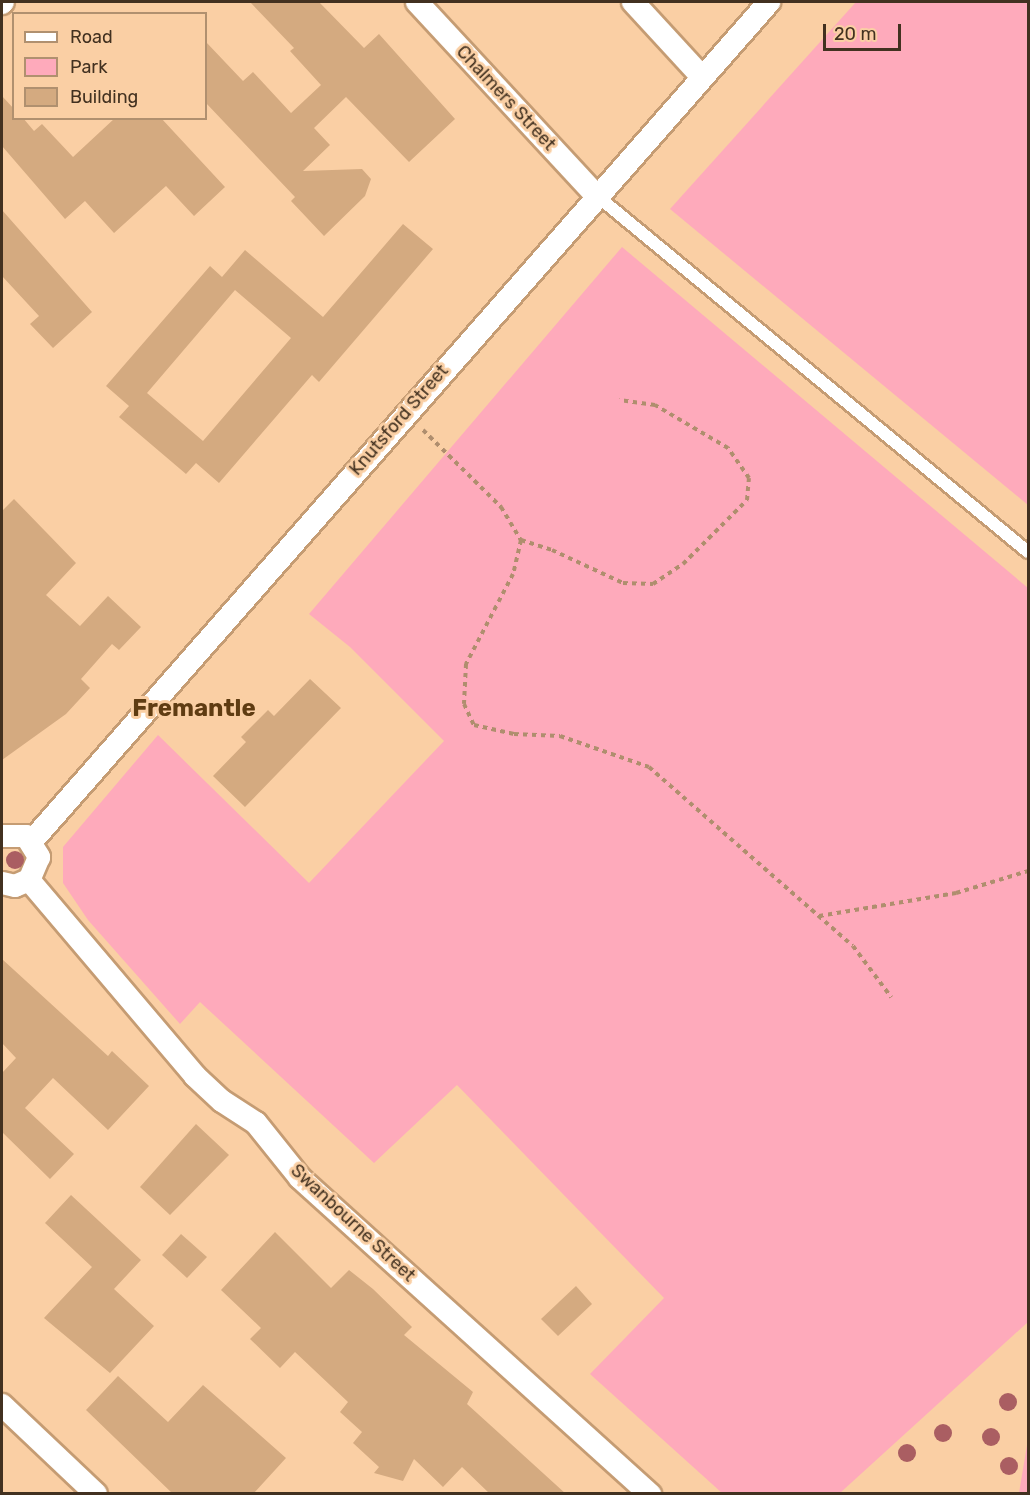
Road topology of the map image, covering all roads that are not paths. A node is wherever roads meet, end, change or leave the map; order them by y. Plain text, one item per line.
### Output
1 (417, 2) edge
2 (633, 2) edge
3 (769, 2) edge
4 (702, 76) junction
5 (596, 195) junction
6 (1029, 552) edge
7 (2, 836) edge
8 (32, 841) junction
9 (29, 880) junction
10 (2, 883) edge
11 (2, 1405) edge
12 (96, 1494) edge
13 (650, 1494) edge

1 - 5 street, Chalmers Street
2 - 4 street
3 - 4 street, Knutsford Street
4 - 5 street, Knutsford Street
5 - 6 lane
5 - 8 street, Knutsford Street
7 - 8 street
8 - 9 street
9 - 10 street
9 - 13 street, Swanbourne Street
11 - 12 street

